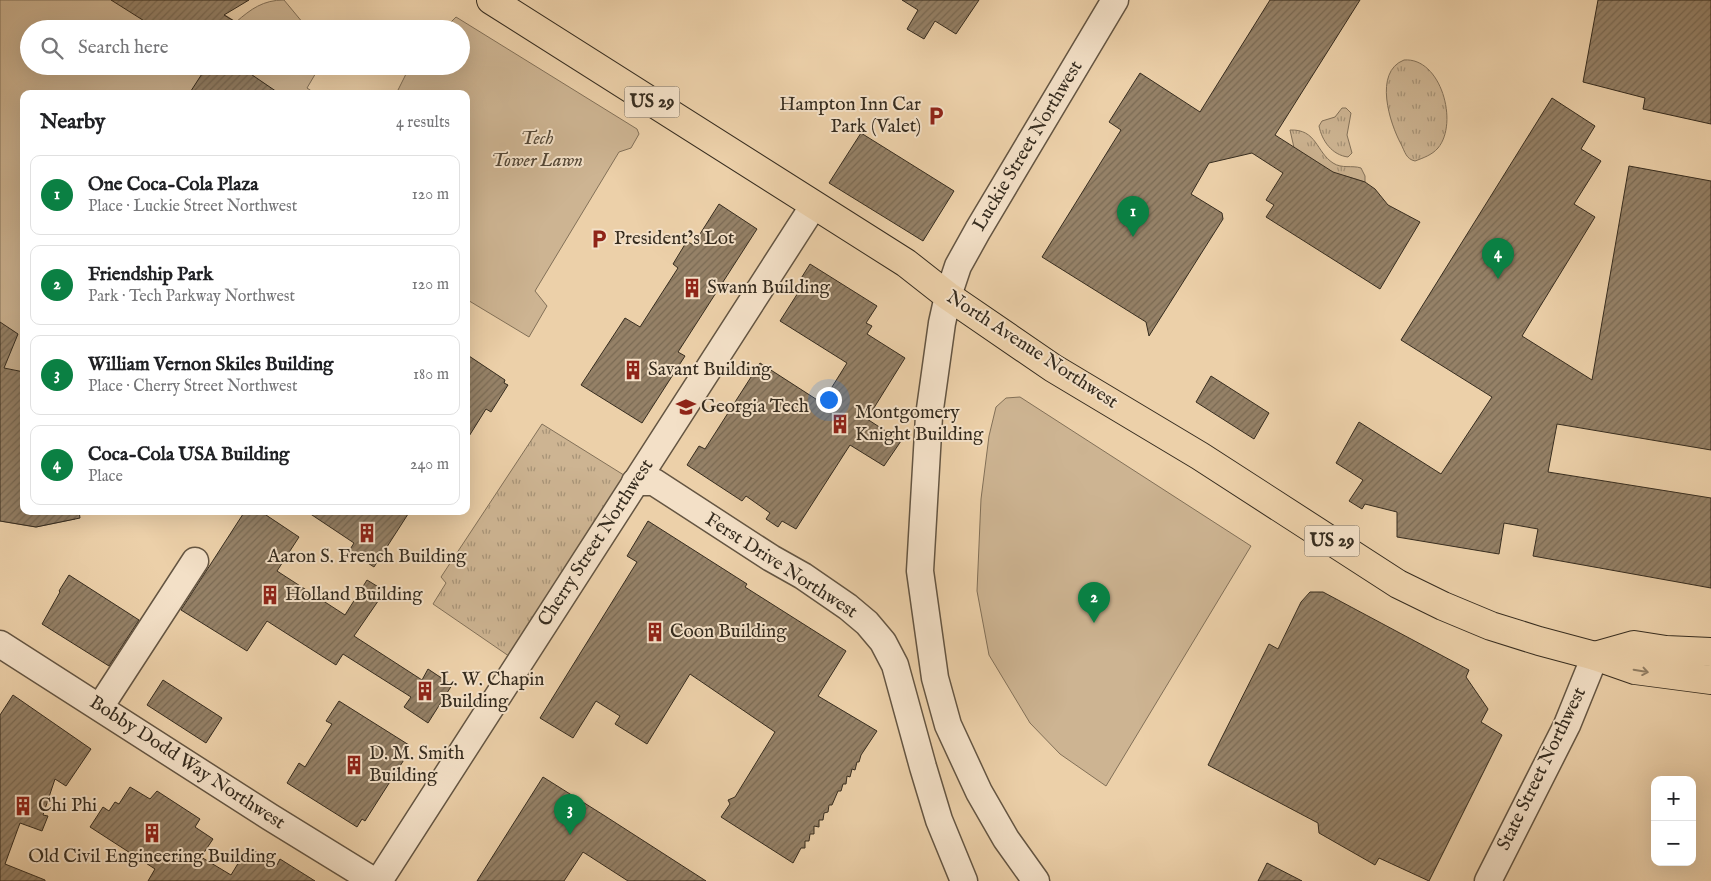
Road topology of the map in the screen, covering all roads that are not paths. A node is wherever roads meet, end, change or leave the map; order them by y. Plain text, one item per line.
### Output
1 (491, 0) edge
2 (1115, 0) edge
3 (814, 204) junction
4 (948, 296) junction
5 (635, 482) junction
6 (195, 561) dead end
7 (0, 644) edge
8 (1711, 652) edge
9 (1595, 656) junction
10 (1711, 680) edge
11 (100, 707) junction
12 (374, 881) edge
13 (379, 881) edge
14 (964, 881) edge
15 (1036, 881) edge
16 (1488, 881) edge

1 - 3 highway, North Avenue Northwest / US 29
2 - 4 street, Luckie Street Northwest
3 - 4 highway, North Avenue Northwest / US 29
3 - 5 street, Cherry Street Northwest
4 - 9 highway, North Avenue Northwest / US 29
4 - 15 street, Luckie Street Northwest
5 - 13 street, Cherry Street Northwest
5 - 14 street, Ferst Drive Northwest
6 - 11 street
7 - 11 street, Bobby Dodd Way Northwest
8 - 9 highway
9 -> 10 highway, North Avenue Northwest / US 29
9 - 16 street, State Street Northwest
11 - 12 street, Bobby Dodd Way Northwest

